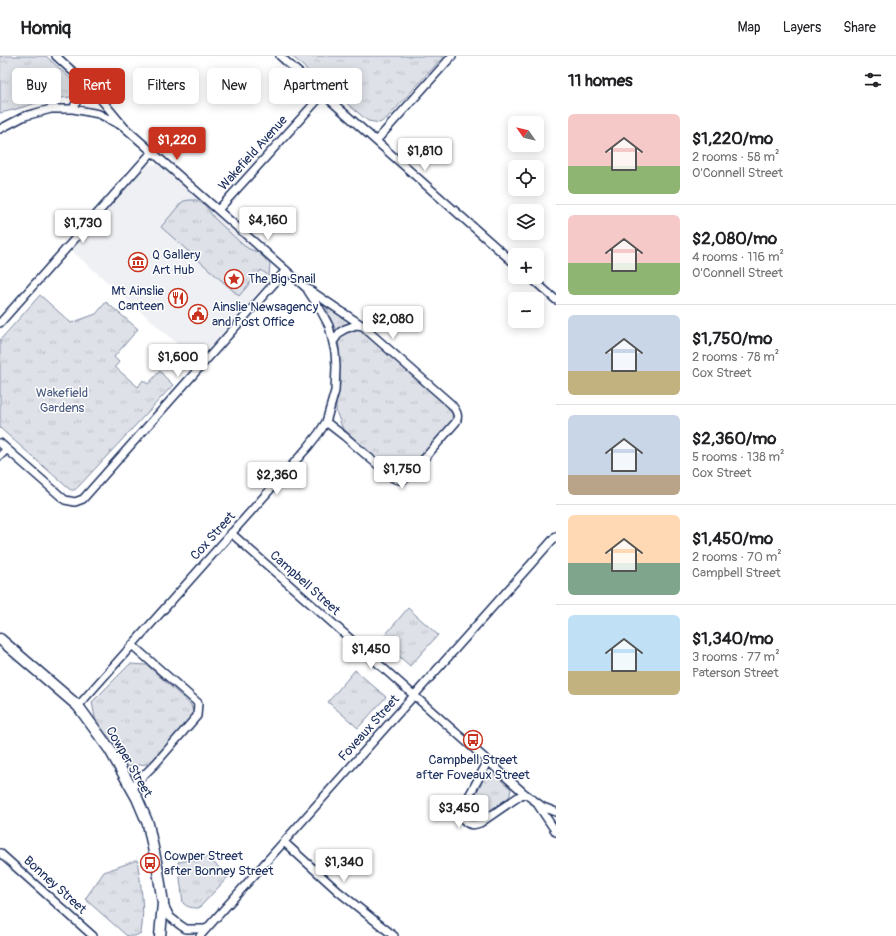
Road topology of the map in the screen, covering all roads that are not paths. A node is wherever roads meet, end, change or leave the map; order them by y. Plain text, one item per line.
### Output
1 (56, 56) edge
2 (280, 56) edge
3 (452, 56) edge
4 (70, 68) edge
5 (294, 68) edge
6 (75, 104) edge
7 (105, 104) edge
8 (314, 104) edge
9 (334, 104) edge
10 (73, 109) junction
11 (124, 127) junction
12 (0, 129) edge
13 (376, 141) junction
14 (152, 152) junction
15 (218, 210) junction
16 (508, 258) edge
17 (286, 270) junction
18 (538, 284) edge
19 (305, 287) junction
20 (556, 300) edge
21 (0, 324) edge
22 (363, 326) junction
23 (333, 342) junction
24 (326, 422) junction
25 (0, 443) edge
26 (7, 449) junction
27 (0, 456) edge
28 (231, 534) junction
29 (556, 536) edge
30 (0, 638) edge
31 (132, 645) junction
32 (414, 696) junction
33 (78, 706) junction
34 (488, 761) junction
35 (131, 788) junction
36 (524, 793) junction
37 (537, 803) junction
38 (556, 812) edge
39 (556, 832) edge
40 (284, 842) junction
41 (0, 853) edge
42 (163, 903) junction
43 (206, 929) junction
44 (93, 936) edge
45 (160, 936) edge
46 (200, 936) edge
47 (394, 936) edge

1 - 4 street
2 - 5 street
3 - 13 street
6 - 10 street
7 - 11 street
8 - 15 street, Wakefield Avenue
9 - 13 street
10 - 11 street
10 - 12 street
11 - 14 street
13 - 16 street
14 - 15 street
14 - 21 street
15 - 17 street
17 - 19 street
17 - 26 street
18 - 20 street
19 - 22 street
19 - 23 street, Cox Street
22 - 23 street
22 - 24 street
23 - 24 street, Cox Street
24 - 28 street, Cox Street
25 - 26 street
26 - 27 street
28 - 31 street, Cox Street
28 - 32 street, Campbell Street
29 - 32 street, Foveaux Street
30 - 33 street, Cowper Street
31 - 33 street, Cox Street
31 - 35 street
32 - 34 street, Campbell Street
32 - 40 street, Foveaux Street
33 - 35 street, Cowper Street
34 - 36 street, Campbell Street
34 - 36 street
35 - 42 street, Cowper Street
36 - 37 street, Campbell Street
37 - 38 street, Campbell Street
37 - 39 street, Campbell Street
40 - 43 street, Foveaux Street
40 - 47 street
41 - 44 street, Bonney Street
42 - 43 street
42 - 45 street, Cowper Street
43 - 46 street, Foveaux Street

